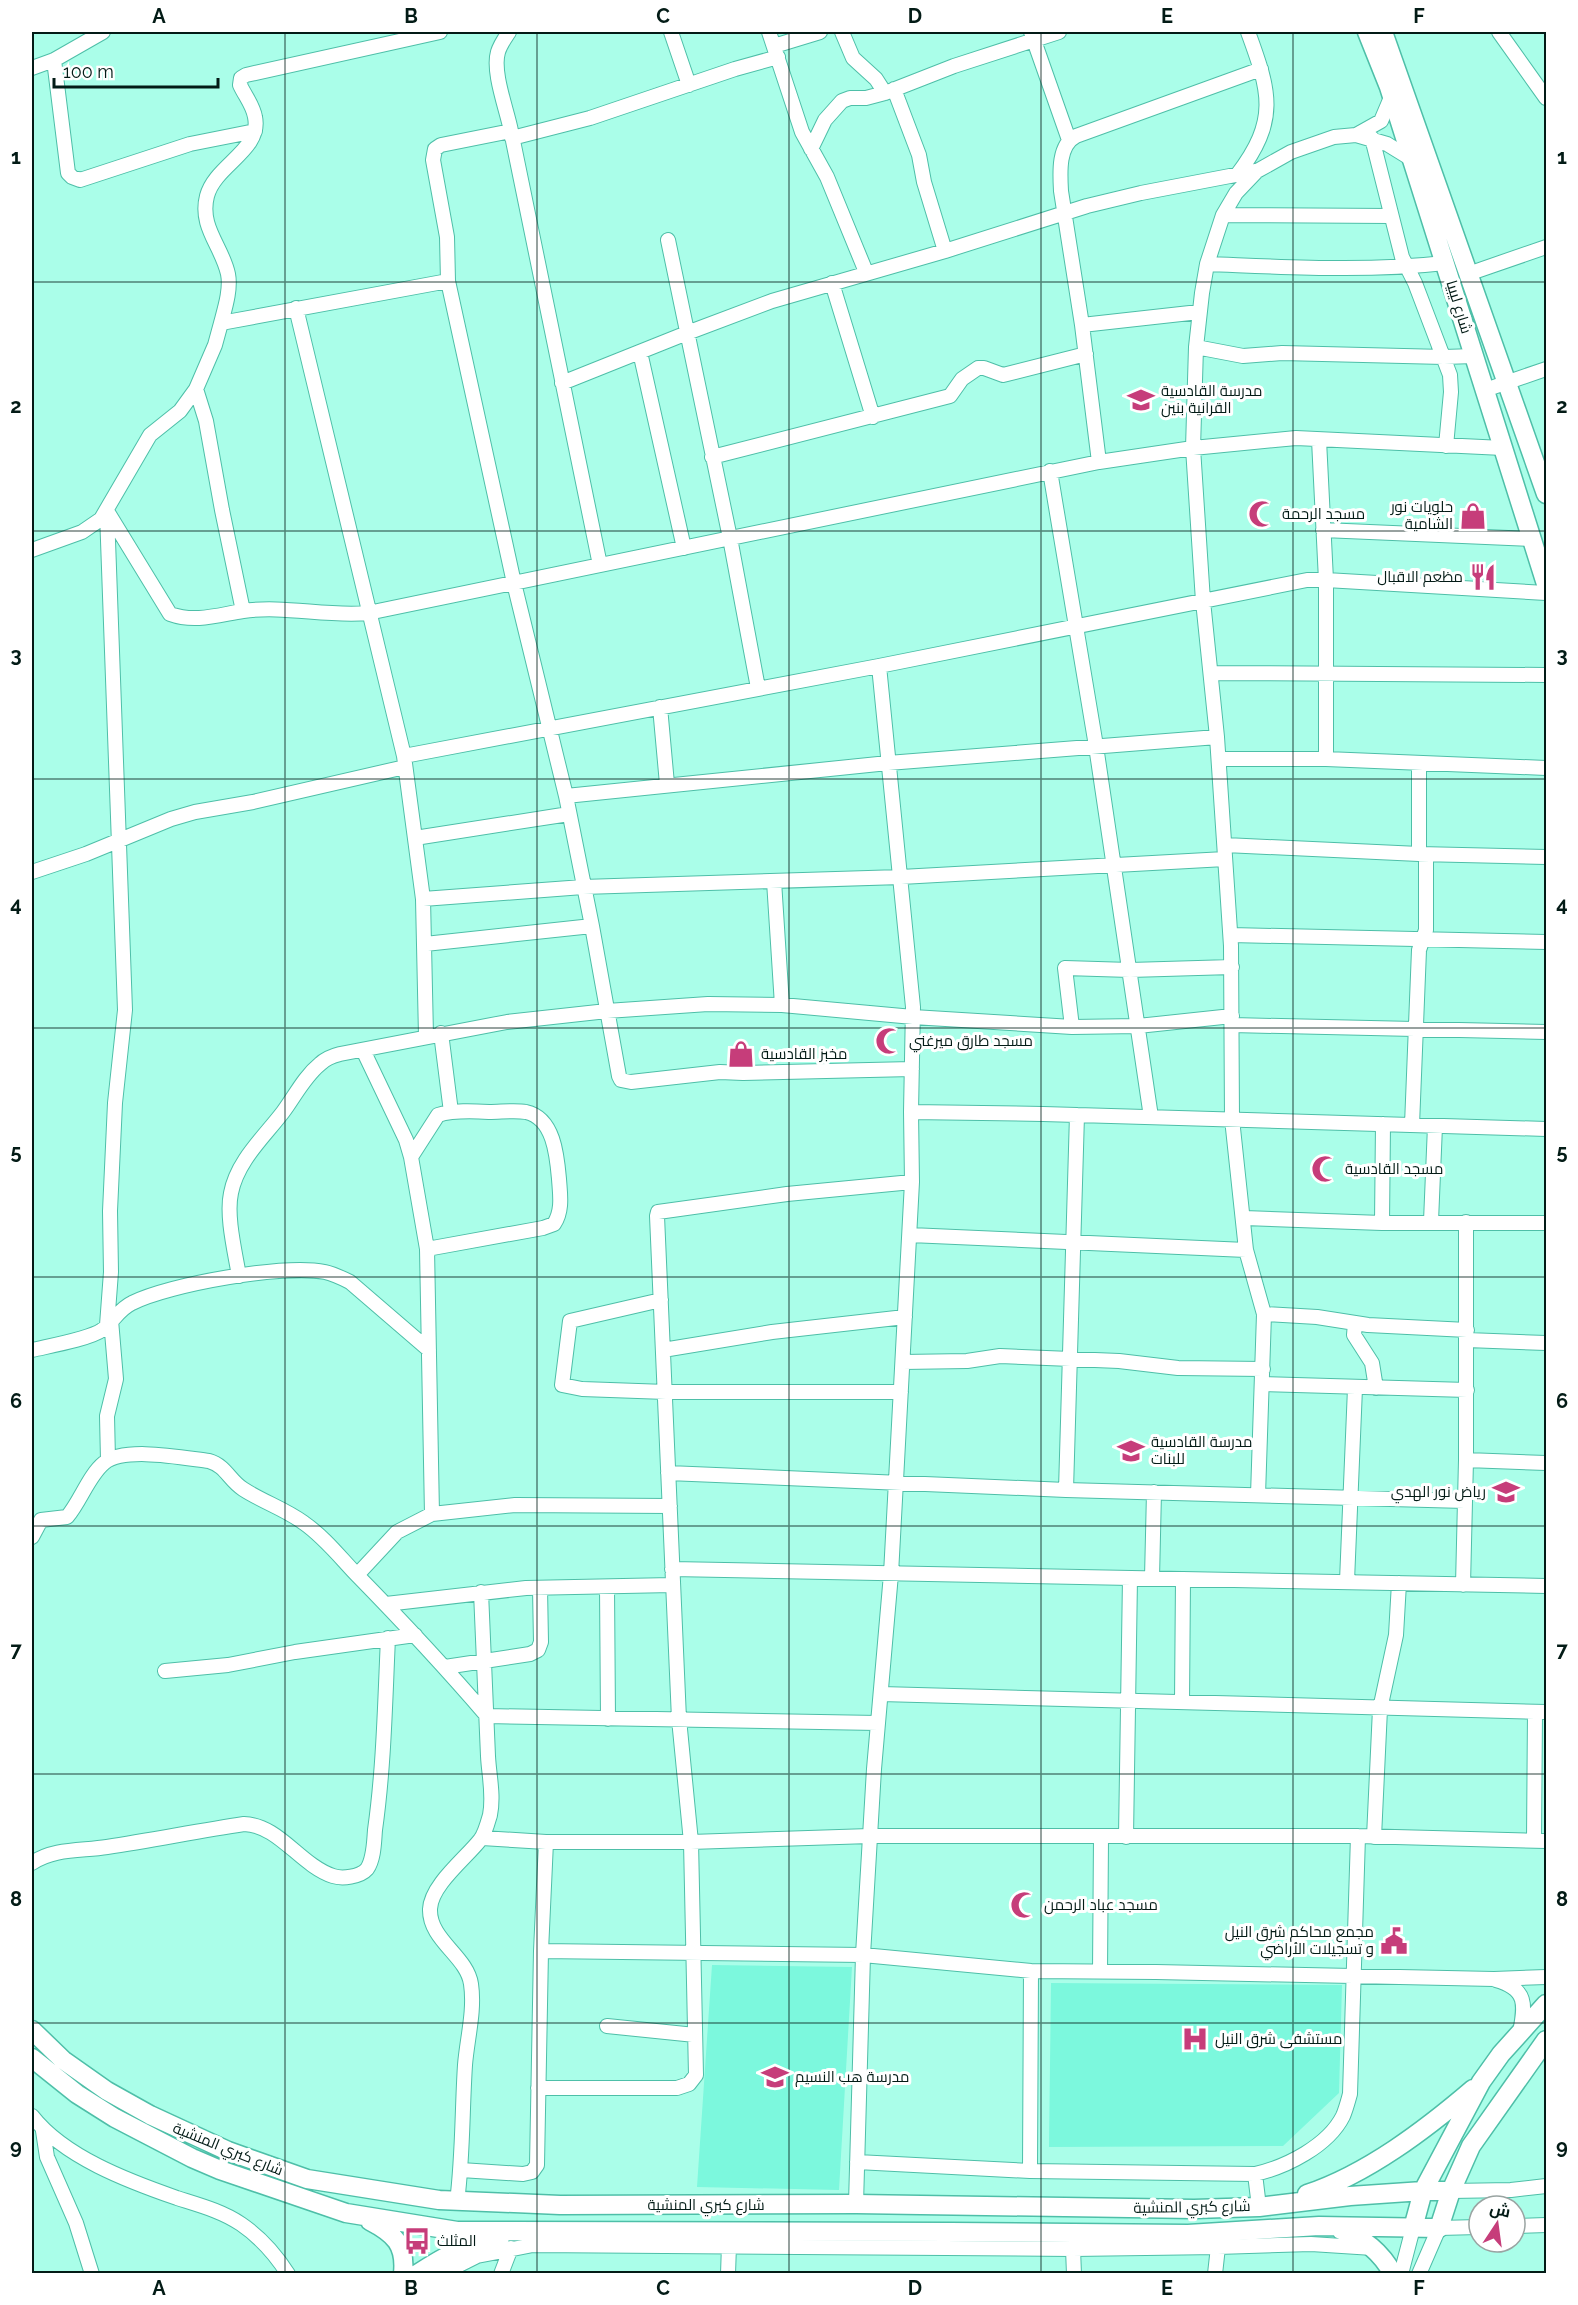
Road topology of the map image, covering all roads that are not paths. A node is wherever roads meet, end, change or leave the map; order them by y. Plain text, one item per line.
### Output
1 (103, 32) edge
2 (434, 32) edge
3 (509, 32) edge
4 (671, 32) edge
5 (769, 32) edge
6 (820, 32) edge
7 (842, 32) edge
8 (1059, 32) edge
9 (1248, 32) edge
10 (1368, 32) edge
11 (1383, 32) edge
12 (1499, 32) edge
13 (1032, 36) edge
14 (776, 52) junction
15 (54, 60) junction
16 (32, 68) edge
17 (1261, 69) junction
18 (689, 85) junction
19 (889, 91) junction
20 (1392, 94) junction
21 (1546, 98) edge
22 (255, 130) junction
23 (511, 135) junction
24 (1356, 135) junction
25 (1372, 138) junction
26 (1069, 140) junction
27 (811, 149) junction
28 (1413, 160) junction
29 (1257, 171) junction
30 (1238, 175) junction
31 (1064, 212) junction
32 (1223, 215) junction
33 (1391, 216) junction
34 (668, 240) dead end
35 (1546, 247) edge
36 (945, 251) junction
37 (1445, 263) junction
38 (1207, 264) junction
39 (1406, 267) junction
40 (866, 272) junction
41 (1468, 274) junction
42 (448, 281) junction
43 (832, 283) junction
44 (296, 308) junction
45 (1199, 312) junction
46 (221, 323) junction
47 (1082, 325) junction
48 (687, 333) junction
49 (1196, 347) junction
50 (640, 352) junction
51 (1086, 354) junction
52 (1474, 356) junction
53 (1444, 357) junction
54 (1546, 369) edge
55 (562, 383) junction
56 (1507, 383) junction
57 (196, 389) junction
58 (1485, 390) junction
59 (873, 417) junction
60 (1319, 440) junction
61 (1446, 447) junction
62 (1193, 448) junction
63 (1503, 448) junction
64 (712, 457) junction
65 (1099, 462) junction
66 (1050, 471) junction
67 (1546, 494) edge
68 (107, 511) junction
69 (1323, 530) junction
70 (730, 538) junction
71 (1532, 539) junction
72 (684, 548) junction
73 (32, 550) edge
74 (600, 565) junction
75 (1326, 580) junction
76 (514, 583) junction
77 (1546, 584) edge
78 (1546, 593) edge
79 (1203, 602) junction
80 (243, 611) junction
81 (368, 613) junction
82 (1077, 627) junction
83 (879, 666) junction
84 (1211, 673) junction
85 (1326, 673) junction
86 (1546, 675) edge
87 (758, 688) junction
88 (660, 706) junction
89 (549, 728) junction
90 (1217, 737) junction
91 (1096, 746) junction
92 (1219, 759) junction
93 (1326, 759) junction
94 (405, 762) junction
95 (888, 763) junction
96 (1419, 763) junction
97 (1546, 768) edge
98 (667, 784) junction
99 (566, 796) junction
100 (569, 814) junction
101 (414, 838) junction
102 (120, 841) junction
103 (1225, 852) junction
104 (1423, 854) junction
105 (1546, 857) edge
106 (1113, 866) junction
107 (32, 872) edge
108 (901, 877) junction
109 (774, 881) junction
110 (583, 886) junction
111 (423, 900) junction
112 (592, 926) junction
113 (1231, 935) junction
114 (1423, 939) junction
115 (1546, 942) edge
116 (425, 944) junction
117 (1232, 967) junction
118 (1130, 970) junction
119 (782, 1005) junction
120 (607, 1011) junction
121 (913, 1017) junction
122 (1232, 1020) junction
123 (1138, 1026) junction
124 (1072, 1027) junction
125 (1414, 1028) junction
126 (1546, 1032) edge
127 (441, 1033) junction
128 (426, 1036) junction
129 (363, 1050) junction
130 (912, 1069) junction
131 (452, 1112) junction
132 (911, 1112) junction
133 (1077, 1115) junction
134 (1151, 1117) junction
135 (1232, 1119) junction
136 (1383, 1124) junction
137 (1412, 1125) junction
138 (1435, 1126) junction
139 (1546, 1129) edge
140 (411, 1157) junction
141 (912, 1182) junction
142 (1244, 1218) junction
143 (1431, 1221) junction
144 (1466, 1222) junction
145 (1382, 1223) junction
146 (1546, 1223) edge
147 (910, 1235) junction
148 (1073, 1242) junction
149 (427, 1249) junction
150 (1246, 1250) junction
151 (238, 1276) junction
152 (661, 1300) junction
153 (1264, 1314) junction
154 (905, 1317) junction
155 (109, 1323) junction
156 (1355, 1323) junction
157 (1467, 1335) junction
158 (1546, 1343) edge
159 (32, 1350) edge
160 (429, 1350) junction
161 (663, 1350) junction
162 (1071, 1358) junction
163 (903, 1362) junction
164 (1263, 1369) junction
165 (1262, 1384) junction
166 (1355, 1388) junction
167 (1376, 1388) junction
168 (1467, 1390) junction
169 (666, 1392) junction
170 (901, 1392) junction
171 (108, 1460) junction
172 (1466, 1460) junction
173 (1546, 1462) edge
174 (668, 1473) junction
175 (896, 1481) junction
176 (1066, 1490) junction
177 (1154, 1492) junction
178 (1258, 1495) junction
179 (1350, 1498) junction
180 (1466, 1501) junction
181 (670, 1506) junction
182 (432, 1514) junction
183 (32, 1537) edge
184 (672, 1569) junction
185 (891, 1574) junction
186 (357, 1575) junction
187 (1130, 1578) junction
188 (1152, 1578) junction
189 (1183, 1579) junction
190 (1347, 1581) junction
191 (1399, 1583) junction
192 (672, 1585) junction
193 (1463, 1585) junction
194 (1546, 1586) edge
195 (607, 1587) junction
196 (540, 1588) junction
197 (481, 1592) junction
198 (386, 1604) junction
199 (415, 1635) junction
200 (388, 1638) junction
201 (484, 1661) junction
202 (444, 1667) junction
203 (165, 1671) dead end
204 (881, 1694) junction
205 (1127, 1700) junction
206 (1182, 1702) junction
207 (1380, 1709) junction
208 (1541, 1712) edge
209 (486, 1716) junction
210 (608, 1719) junction
211 (679, 1719) junction
212 (878, 1724) junction
213 (870, 1836) junction
214 (1358, 1836) junction
215 (1126, 1837) junction
216 (1374, 1837) junction
217 (482, 1838) junction
218 (1101, 1838) junction
219 (1540, 1840) edge
220 (546, 1842) junction
221 (691, 1842) junction
222 (32, 1863) edge
223 (541, 1951) junction
224 (693, 1952) junction
225 (863, 1955) junction
226 (1031, 1971) junction
227 (1100, 1972) junction
228 (1355, 1976) junction
229 (1546, 1977) edge
230 (1494, 1979) junction
231 (1546, 2004) edge
232 (607, 2026) dead end
233 (32, 2030) edge
234 (1520, 2033) junction
235 (695, 2035) junction
236 (1546, 2040) edge
237 (32, 2058) edge
238 (1481, 2082) junction
239 (538, 2088) junction
240 (32, 2116) edge
241 (43, 2131) junction
242 (857, 2162) junction
243 (461, 2170) junction
244 (1030, 2171) junction
245 (1255, 2174) junction
246 (1546, 2186) edge
247 (1423, 2191) junction
248 (1451, 2191) junction
249 (457, 2202) junction
250 (856, 2204) junction
251 (1266, 2205) junction
252 (346, 2213) junction
253 (1546, 2224) edge
254 (1527, 2225) edge
255 (1319, 2226) junction
256 (1467, 2227) edge
257 (1413, 2228) junction
258 (1439, 2228) junction
259 (566, 2232) junction
260 (729, 2245) junction
261 (1218, 2247) junction
262 (511, 2248) junction
263 (1073, 2248) junction
264 (1374, 2248) junction
265 (92, 2274) edge
266 (288, 2274) edge
267 (403, 2274) edge
268 (417, 2274) edge
269 (441, 2274) edge
270 (501, 2274) edge
271 (728, 2274) edge
272 (1074, 2274) edge
273 (1215, 2274) edge
274 (1393, 2274) edge
275 (1401, 2274) edge
276 (1419, 2274) edge

1 - 15 street
2 - 22 street
3 - 23 street
4 - 18 street
5 - 14 street
6 - 14 street
7 - 19 street
8 - 13 street
9 - 17 street
10 - 20 main road, شارع ليبيا
11 - 41 main road, شارع ليبيا
12 - 21 street
13 - 19 street
13 - 26 street
14 - 18 street
14 - 27 street
15 - 16 street
15 - 22 street
17 - 26 street
17 - 30 street
18 - 23 street
19 - 27 street
19 - 36 street
20 - 24 street
20 - 28 main road, شارع ليبيا
22 - 46 street
23 - 42 street
23 - 55 street
24 - 25 street
24 - 29 street
25 - 28 street
25 - 33 street
26 - 31 street
27 - 40 street
28 - 37 main road, شارع ليبيا
29 - 30 street
29 - 32 street
30 - 31 street
31 - 36 street
31 - 47 street
32 - 33 street
32 - 38 street
33 - 39 street
34 - 48 street
35 - 41 street
36 - 40 street
37 - 39 street
37 - 52 main road, شارع ليبيا
38 - 39 street
38 - 45 street
39 - 53 street
40 - 43 street
41 - 56 main road, شارع ليبيا
42 - 44 street
42 - 76 street
43 - 48 street
43 - 59 street
44 - 46 street
44 - 81 street
45 - 47 street
45 - 49 street
46 - 57 street
47 - 51 street
48 - 50 street
48 - 64 street
49 - 53 street
49 - 62 street
50 - 55 street
50 - 72 street
51 - 59 street
51 - 65 street
52 - 53 street
52 - 58 main road, شارع ليبيا
53 - 61 street
54 - 56 street
55 - 74 street
56 - 58 street
56 - 67 main road, شارع ليبيا
57 - 68 street
57 - 80 street
58 - 63 main road, شارع ليبيا
59 - 64 street
60 - 61 street
60 - 62 street
60 - 69 street
61 - 63 street
62 - 65 street
62 - 79 street
63 - 71 main road, شارع ليبيا
64 - 70 street
65 - 66 street
66 - 70 street
66 - 82 street
68 - 73 street
68 - 80 street
68 - 102 street
69 - 71 street
69 - 75 street
70 - 72 street
70 - 87 street
71 - 77 main road, شارع ليبيا
72 - 74 street
74 - 76 street
75 - 78 street
75 - 79 street
75 - 85 street
76 - 81 street
76 - 89 street
79 - 82 street
79 - 84 street
80 - 81 street
81 - 94 street
82 - 83 street
82 - 91 street
83 - 87 street
83 - 95 street
84 - 85 street
84 - 90 street
85 - 86 street
85 - 93 street
87 - 88 street
88 - 89 street
88 - 98 street
89 - 94 street
89 - 99 street
90 - 91 street
90 - 92 street
91 - 95 street
91 - 106 street
92 - 93 street
92 - 103 street
93 - 96 street
94 - 101 street
94 - 102 street
95 - 98 street
95 - 108 street
96 - 97 street
96 - 104 street
98 - 99 street
99 - 100 street
100 - 101 street
100 - 110 street
101 - 111 street
102 - 107 street
102 - 155 street
103 - 104 street
103 - 106 street
103 - 113 street
104 - 105 street
104 - 114 street
106 - 108 street
106 - 118 street
108 - 109 street
108 - 121 street
109 - 110 street
109 - 119 street
110 - 111 street
110 - 112 street
111 - 116 street
112 - 116 street
112 - 120 street
113 - 114 street
113 - 117 street
114 - 115 street
114 - 125 street
116 - 128 street
117 - 118 street
117 - 122 street
118 - 123 street
118 - 124 street
119 - 120 street
119 - 121 street
120 - 127 street
120 - 130 street
121 - 124 street
121 - 130 street
122 - 123 street
122 - 125 street
122 - 135 street
123 - 124 street
123 - 134 street
125 - 126 street
125 - 137 street
127 - 128 street
127 - 131 street
128 - 129 street
129 - 140 street
129 - 151 street
130 - 132 street
131 - 140 street
131 - 149 street
132 - 133 street
132 - 141 street
133 - 134 street
133 - 148 street
134 - 135 street
135 - 136 street
135 - 142 street
136 - 137 street
136 - 145 street
137 - 138 street
138 - 139 street
138 - 143 street
140 - 149 street
141 - 147 street
141 - 152 street
142 - 145 street
142 - 150 street
143 - 144 street
143 - 145 street
144 - 146 street
144 - 157 street
147 - 148 street
147 - 154 street
148 - 150 street
148 - 162 street
149 - 160 street
150 - 153 street
151 - 155 street
151 - 160 street
152 - 161 street
152 - 169 street
153 - 156 street
153 - 164 street
154 - 161 street
154 - 163 street
155 - 159 street
155 - 171 street
156 - 157 street
156 - 167 street
157 - 158 street
157 - 168 street
160 - 182 street
161 - 169 street
162 - 163 street
162 - 164 street
162 - 176 street
163 - 170 street
164 - 165 street
165 - 166 street
165 - 178 street
166 - 167 street
166 - 179 street
167 - 168 street
168 - 172 street
169 - 170 street
169 - 174 street
170 - 175 street
171 - 183 street
171 - 186 street
172 - 173 street
172 - 180 street
174 - 175 street
174 - 181 street
175 - 176 street
175 - 185 street
176 - 177 street
177 - 178 street
177 - 188 street
178 - 179 street
179 - 180 street
179 - 190 street
180 - 193 street
181 - 182 street
181 - 184 street
182 - 186 street
184 - 185 street
184 - 192 street
185 - 187 street
185 - 204 street
186 - 198 street
187 - 188 street
187 - 205 street
188 - 189 street
189 - 190 street
189 - 206 street
190 - 191 street
191 - 193 street
191 - 207 street
192 - 195 street
192 - 211 street
193 - 194 street
195 - 196 street
195 - 210 street
196 - 197 street
196 - 201 street
197 - 198 street
197 - 201 street
198 - 199 street
199 - 200 street
199 - 202 street
200 - 203 street
200 - 222 street
201 - 202 street
201 - 209 street
202 - 209 street
204 - 205 street
204 - 212 street
205 - 206 street
205 - 215 street
206 - 207 street
207 - 208 street
207 - 216 street
208 - 219 street
209 - 210 street
209 - 217 street
210 - 211 street
211 - 212 street
211 - 221 street
212 - 213 street
213 - 218 street
213 - 221 street
213 - 225 street
214 - 215 street
214 - 216 street
214 - 228 street
215 - 218 street
216 - 219 street
217 - 220 street
217 - 243 street
218 - 227 street
220 - 221 street
220 - 223 street
221 - 224 street
223 - 224 street
223 - 239 street
224 - 225 street
224 - 235 street
225 - 226 street
225 - 242 street
226 - 227 street
226 - 244 street
227 - 228 street
228 - 230 street
228 - 245 street
229 - 230 street
230 - 234 street
231 - 234 main road
232 - 235 street
233 - 249 main road, شارع كبري المنشية
234 - 238 main road
235 - 239 street
236 - 248 main road
237 - 252 main road, شارع كبري المنشية
238 - 247 main road
238 - 251 main road
239 - 243 street
240 - 241 street
241 - 265 street
241 - 266 street
242 - 244 street
242 - 250 street
243 - 249 street
244 - 245 street
245 - 251 street
246 - 248 street
247 - 248 main road, شارع كبري المنشية
247 - 251 main road, شارع كبري المنشية
247 - 257 main road
248 - 258 main road
249 - 250 main road, شارع كبري المنشية
250 - 251 main road, شارع كبري المنشية
252 - 259 main road, شارع كبري المنشية
252 - 267 main road
253 - 254 street
255 - 257 main road, شارع كبري المنشية
255 - 259 main road, شارع كبري المنشية
255 - 264 main road
256 - 258 street, شارع كبري المنشية
257 - 258 main road, شارع كبري المنشية
257 - 275 street
258 - 276 street
259 - 268 main road
260 - 262 street
260 - 263 street
260 - 271 street
261 - 263 street
261 - 264 street
261 - 273 street
262 - 269 street
262 - 270 street
263 - 272 street
264 - 274 main road

